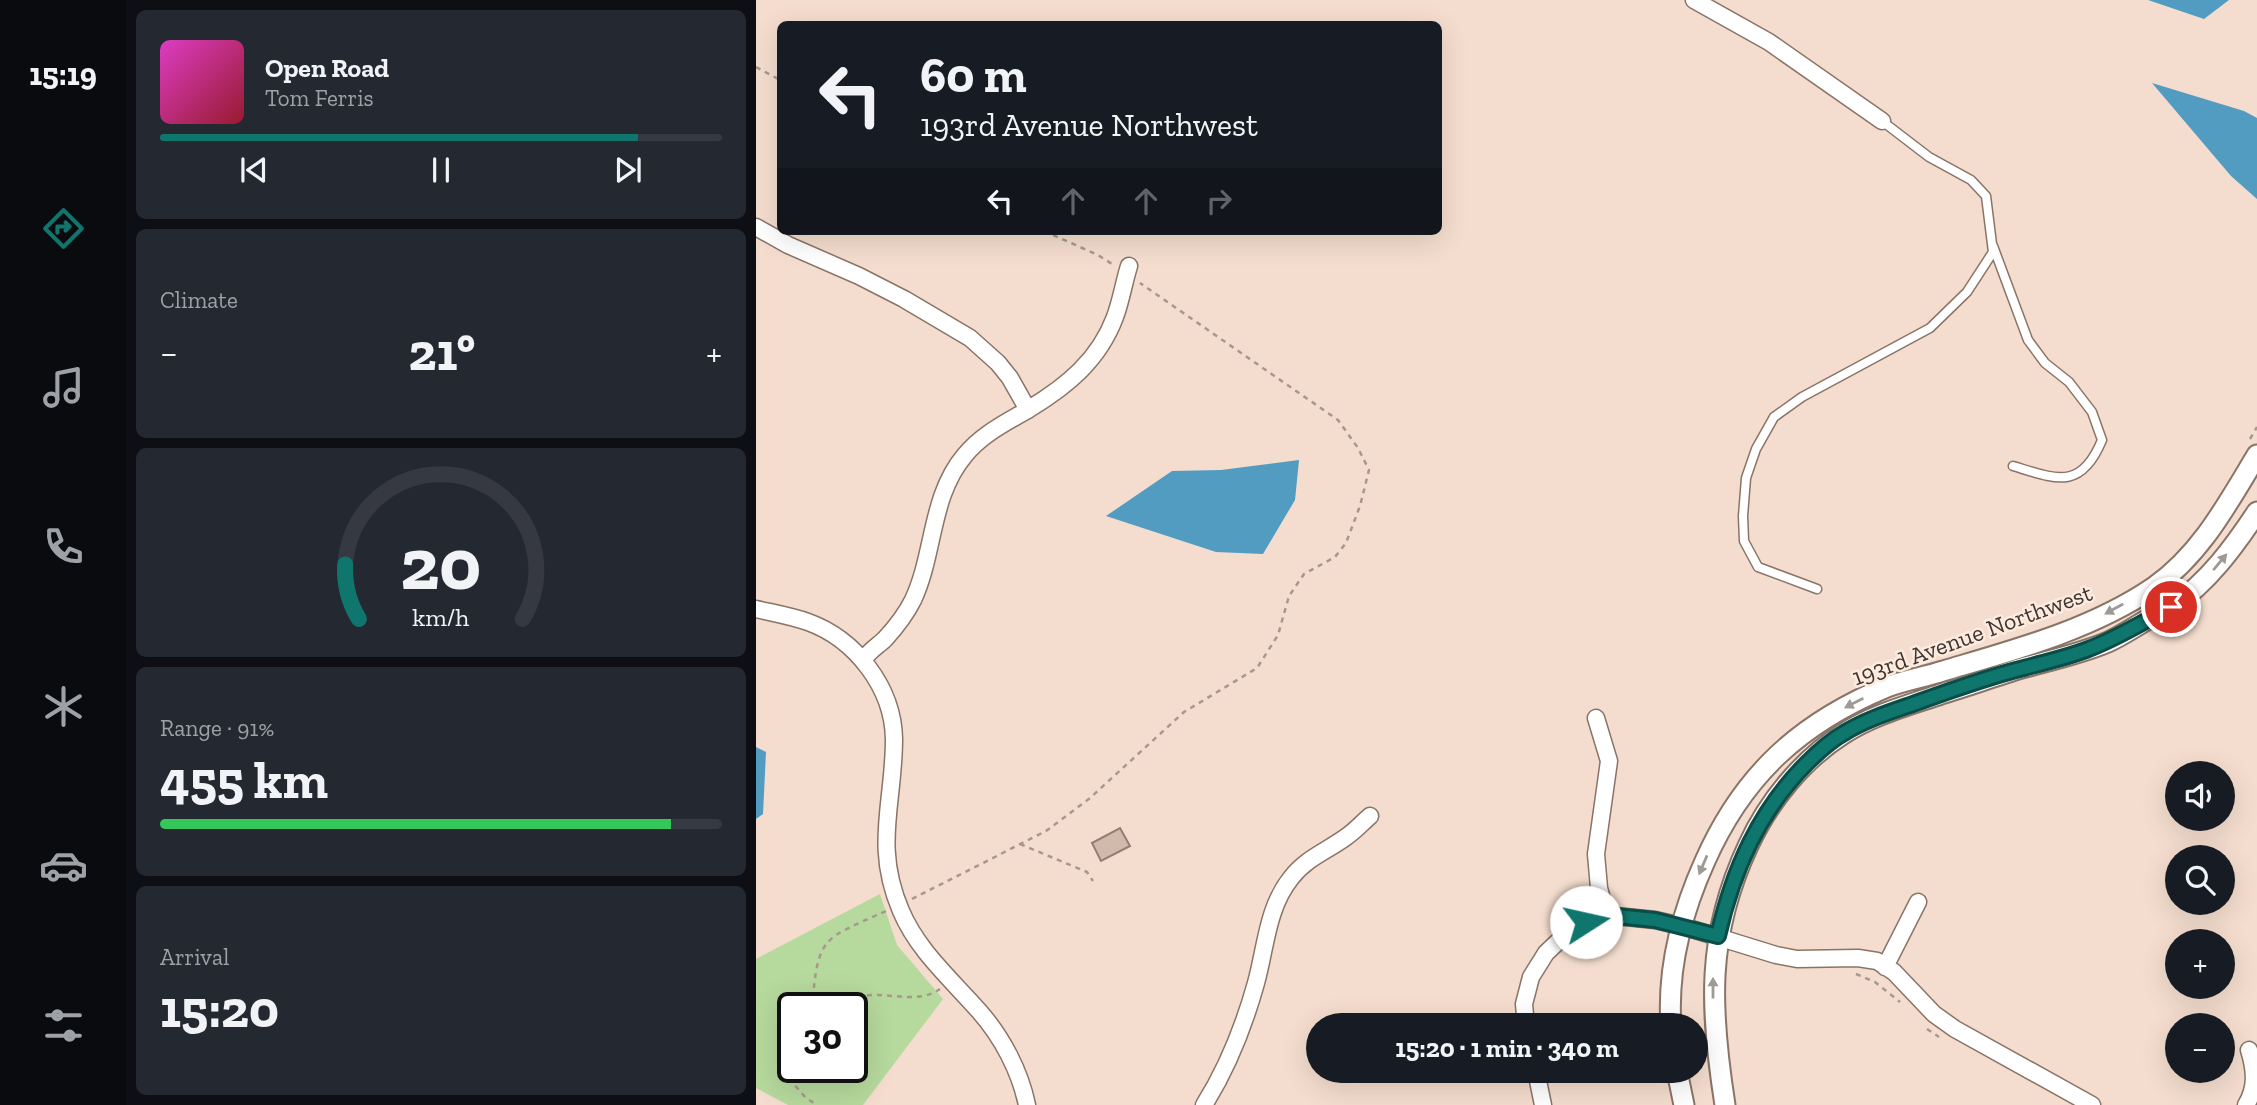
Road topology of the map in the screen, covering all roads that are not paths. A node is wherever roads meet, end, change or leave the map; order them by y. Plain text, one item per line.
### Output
1 (1694, 0) edge
2 (1882, 121) joint
3 (756, 227) edge
4 (1992, 244) junction
5 (1129, 266) dead end
6 (1028, 410) junction
7 (2257, 455) edge
8 (2012, 466) dead end
9 (2257, 512) edge
10 (1817, 589) dead end
11 (756, 610) edge
12 (863, 661) junction
13 (1596, 718) dead end
14 (1370, 816) dead end
15 (1918, 902) dead end
16 (1606, 915) junction
17 (1682, 926) junction
18 (1718, 936) junction
19 (1885, 967) junction
20 (1525, 1013) edge
21 (1671, 1013) edge
22 (2249, 1051) dead end
23 (1538, 1083) edge
24 (1679, 1083) edge
25 (2067, 1099) edge
26 (1027, 1105) edge
27 (1204, 1105) edge
28 (1543, 1105) edge
29 (1684, 1105) edge
30 (1724, 1105) edge
31 (2092, 1105) edge
32 (2246, 1105) edge

1 - 2 street
2 - 4 lane
3 - 6 street
4 - 8 lane
4 - 10 lane
5 - 6 street
6 - 12 street
7 -> 17 street, 193rd Avenue Northwest
18 -> 9 street, 193rd Avenue Northwest
11 - 12 street
12 - 26 street
13 - 16 street
14 - 27 street
15 - 19 street
16 - 17 street
16 - 20 street
17 - 18 street
17 - 21 street, 193rd Avenue Northwest
18 - 19 street
30 -> 18 street, 193rd Avenue Northwest
19 - 25 street
22 - 32 street
23 - 28 street
24 - 29 street
25 - 31 street

